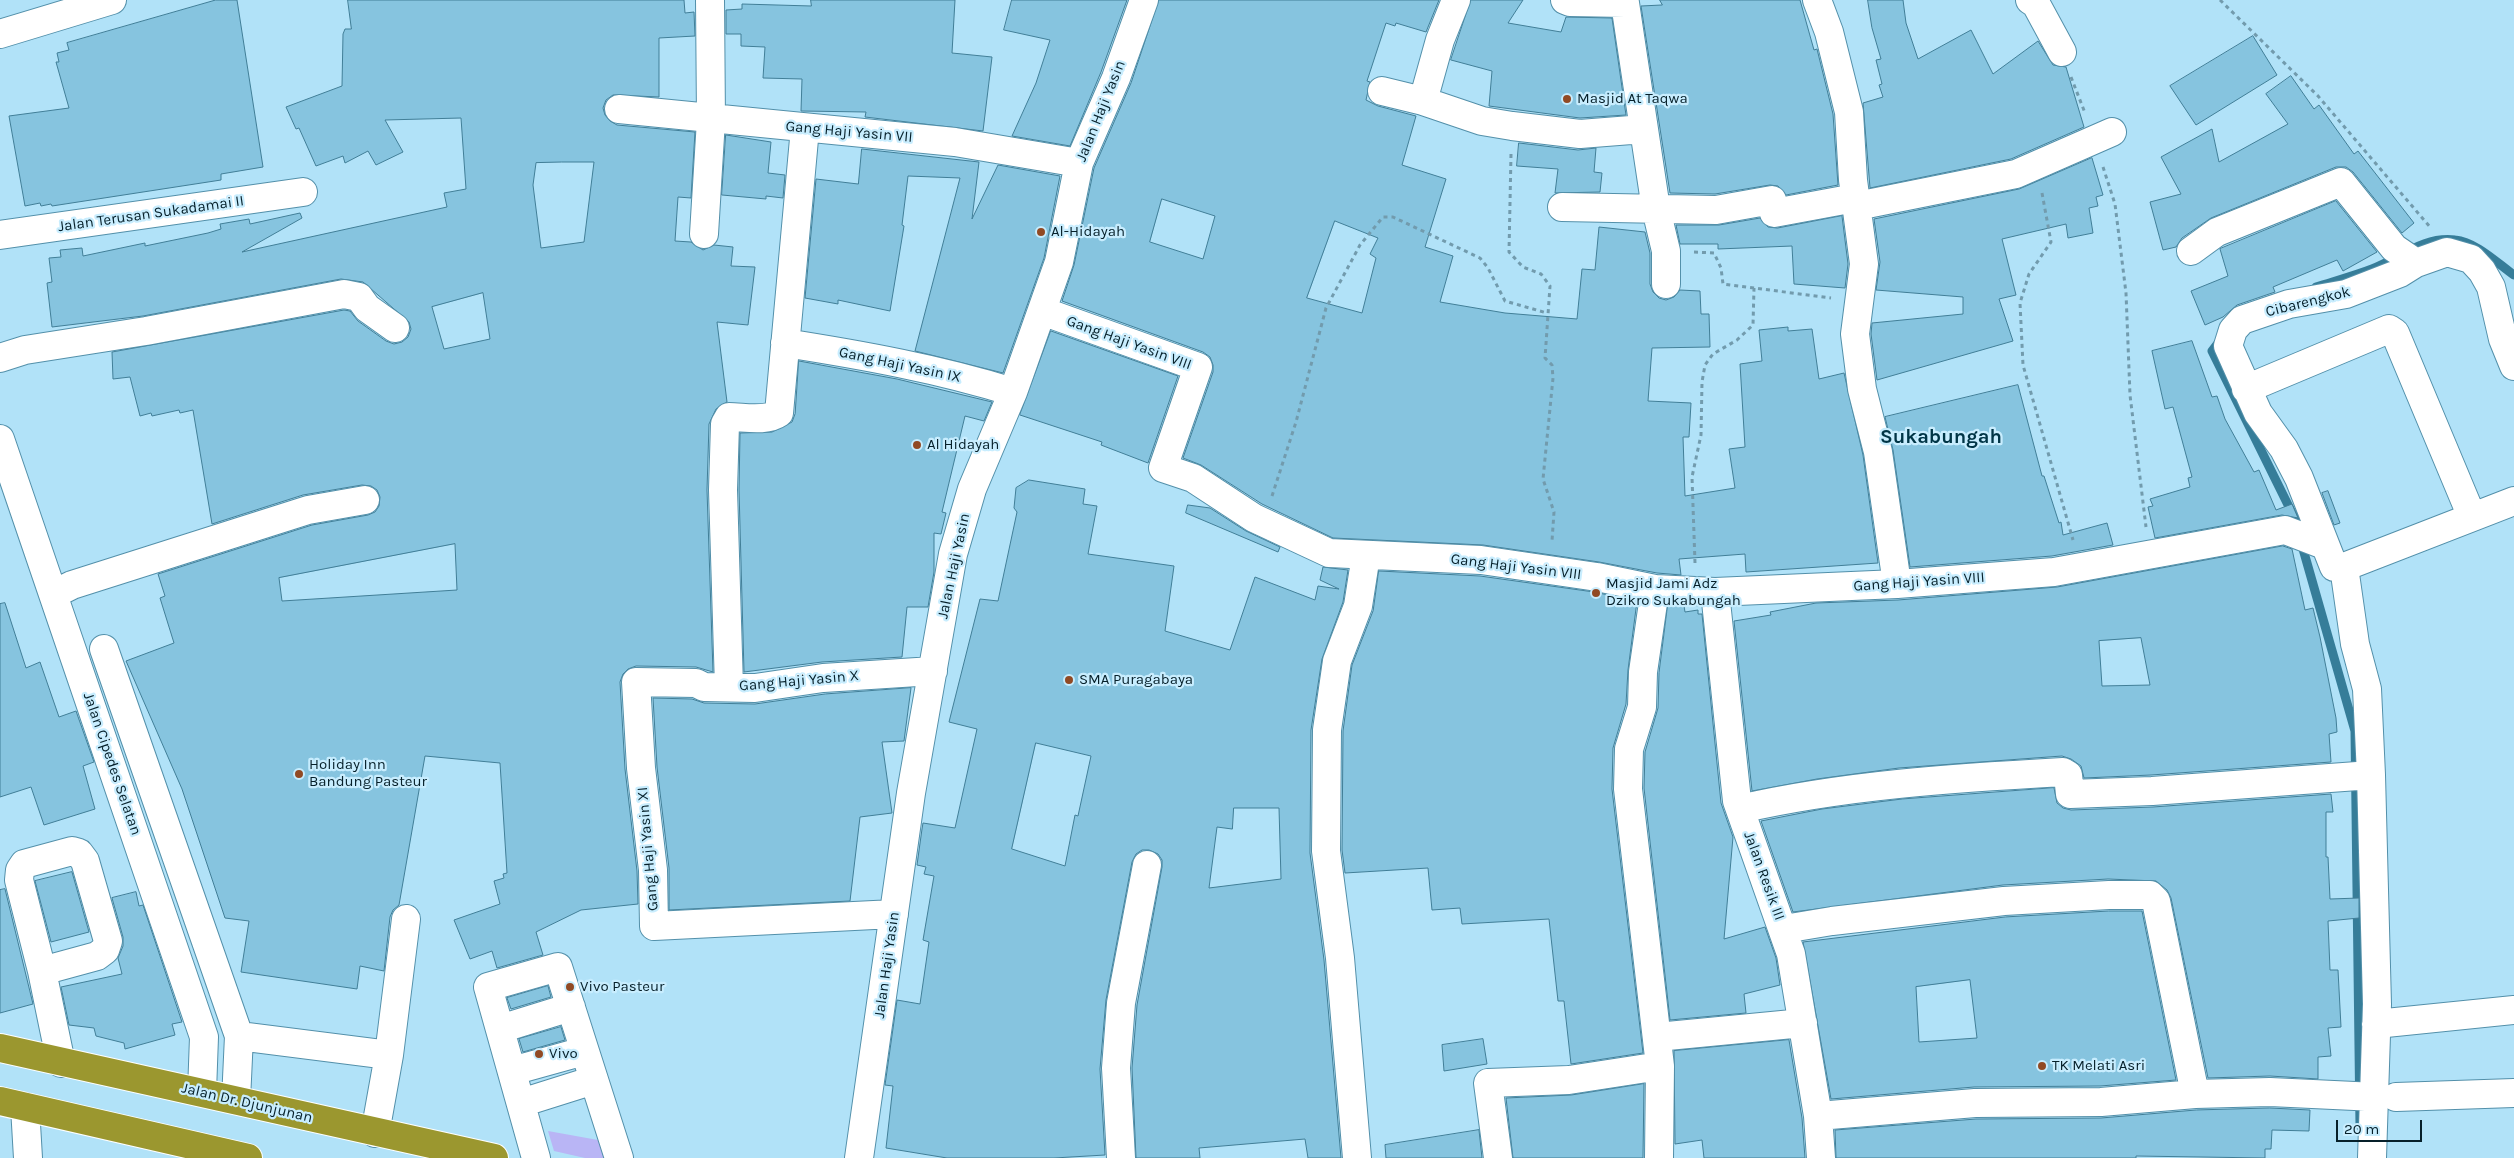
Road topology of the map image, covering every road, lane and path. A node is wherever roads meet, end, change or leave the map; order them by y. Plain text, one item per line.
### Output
1 (112, 0) edge
2 (710, 0) edge
3 (1144, 0) edge
4 (1456, 0) edge
5 (1565, 0) edge
6 (1817, 0) edge
7 (2030, 0) edge
8 (2220, 0) edge
9 (1625, 1) edge
10 (0, 34) edge
11 (2062, 52) joint
12 (1382, 91) dead end
13 (1423, 101) junction
14 (619, 110) dead end
15 (711, 120) junction
16 (1512, 126) junction
17 (805, 128) junction
18 (1644, 129) junction
19 (2103, 136) junction
20 (1079, 163) junction
21 (2037, 165) junction
22 (303, 192) dead end
23 (1856, 202) junction
24 (1562, 207) dead end
25 (1656, 209) junction
26 (704, 234) dead end
27 (0, 235) edge
28 (2440, 241) junction
29 (1666, 251) junction
30 (2191, 251) dead end
31 (2407, 257) junction
32 (1666, 284) dead end
33 (1754, 288) junction
34 (1860, 302) junction
35 (1042, 311) junction
36 (1547, 312) junction
37 (395, 328) dead end
38 (785, 343) junction
39 (0, 358) edge
40 (2514, 366) edge
41 (2246, 389) junction
42 (1013, 392) junction
43 (0, 439) edge
44 (365, 500) dead end
45 (2514, 501) edge
46 (2472, 518) junction
47 (1263, 523) junction
48 (2324, 545) junction
49 (2150, 554) junction
50 (1366, 555) junction
51 (2082, 567) junction
52 (2344, 567) junction
53 (1550, 570) junction
54 (1897, 584) junction
55 (1655, 590) junction
56 (1706, 592) junction
57 (54, 594) junction
58 (104, 649) dead end
59 (933, 671) junction
60 (636, 682) joint
61 (729, 687) junction
62 (2359, 776) junction
63 (1740, 809) junction
64 (1147, 865) dead end
65 (894, 914) junction
66 (406, 919) dead end
67 (1784, 929) junction
68 (42, 971) dead end
69 (570, 1007) junction
70 (2514, 1010) edge
71 (1803, 1023) junction
72 (2376, 1024) junction
73 (500, 1029) junction
74 (239, 1036) junction
75 (1657, 1037) junction
76 (0, 1048) edge
77 (584, 1050) junction
78 (389, 1055) junction
79 (61, 1063) junction
80 (1660, 1066) junction
81 (512, 1071) junction
82 (594, 1080) junction
83 (202, 1092) junction
84 (2514, 1093) edge
85 (2195, 1094) junction
86 (2372, 1097) junction
87 (236, 1100) junction
88 (521, 1103) junction
89 (13, 1104) edge
90 (1818, 1116) junction
91 (375, 1133) junction
92 (237, 1157) edge
93 (28, 1158) edge
94 (494, 1158) edge
95 (536, 1158) edge
96 (619, 1158) edge
97 (859, 1158) edge
98 (1121, 1158) edge
99 (1357, 1158) edge
100 (1498, 1158) edge
101 (1659, 1158) edge
102 (1820, 1158) edge
103 (2372, 1158) edge

1 - 10 street
2 - 15 street
3 - 20 street, Jalan Haji Yasin
4 - 13 street
5 - 9 street
6 - 23 street
7 - 11 street
8 - 28 path
9 - 18 street
11 - 19 path
12 - 13 street
13 - 16 street
14 - 15 street, Gang Haji Yasin VII
15 - 17 street, Gang Haji Yasin VII
15 - 26 street
16 - 18 street
16 - 36 path
17 - 20 street, Gang Haji Yasin VII
17 - 38 street
18 - 25 street
19 - 21 street
19 - 49 path
20 - 35 street, Jalan Haji Yasin
21 - 23 street
21 - 51 path
22 - 27 street, Jalan Terusan Sukadamai II
23 - 25 street
23 - 34 street
24 - 25 street
25 - 29 street
28 - 31 street, Cibarengkok
28 - 40 street
29 - 32 street
29 - 33 path
30 - 31 street
31 - 41 street, Cibarengkok
33 - 34 path
33 - 56 path
34 - 54 street
35 - 42 street, Jalan Haji Yasin
35 - 47 street, Gang Haji Yasin VIII
36 - 47 path
36 - 53 path
37 - 39 street
38 - 42 street, Gang Haji Yasin IX
38 - 61 street
41 - 46 street
41 - 48 street, Cibarengkok
42 - 59 street, Jalan Haji Yasin
43 - 57 street, Jalan Cipedes Selatan
44 - 57 street
45 - 46 street
46 - 52 street
47 - 50 street, Gang Haji Yasin VIII
48 - 49 street, Gang Haji Yasin VIII
48 - 52 street, Cibarengkok
49 - 51 street, Gang Haji Yasin VIII
50 - 53 street, Gang Haji Yasin VIII
50 - 99 street
51 - 54 street, Gang Haji Yasin VIII
52 - 62 street
53 - 55 street, Gang Haji Yasin VIII
54 - 56 street, Gang Haji Yasin VIII
55 - 56 street, Gang Haji Yasin VIII
55 - 75 street
56 - 63 street, Jalan Resik III
57 - 83 street, Jalan Cipedes Selatan
58 - 74 street
59 - 61 street, Gang Haji Yasin X
59 - 65 street, Jalan Haji Yasin
60 - 61 street, Gang Haji Yasin X
60 - 65 street, Gang Haji Yasin XI
62 - 63 street
62 - 72 street
63 - 67 street, Jalan Resik III
64 - 98 street
65 - 97 street, Jalan Haji Yasin
66 - 78 street
67 - 71 street, Jalan Resik III
67 - 85 street
68 - 79 street
69 - 73 street
69 - 73 street
69 - 77 street
70 - 72 street
71 - 75 street
71 - 90 street, Jalan Resik III
72 - 86 street
73 - 81 street
74 - 78 street
74 - 87 street
75 - 80 street
76 - 79 highway, Jalan Dr. Djunjunan
77 - 81 street
77 - 82 street
78 - 91 street
79 - 83 highway, Jalan Dr. Djunjunan
80 - 100 street
80 - 101 street
81 - 88 street
82 - 88 street
82 - 96 street
83 - 87 highway, Jalan Dr. Djunjunan
84 - 86 street
85 - 86 street
85 - 90 street
86 - 103 street
87 - 91 highway, Jalan Dr. Djunjunan
88 - 95 street
89 - 92 highway
89 - 93 street
90 - 102 street, Jalan Resik III
91 - 94 highway, Jalan Dr. Djunjunan

